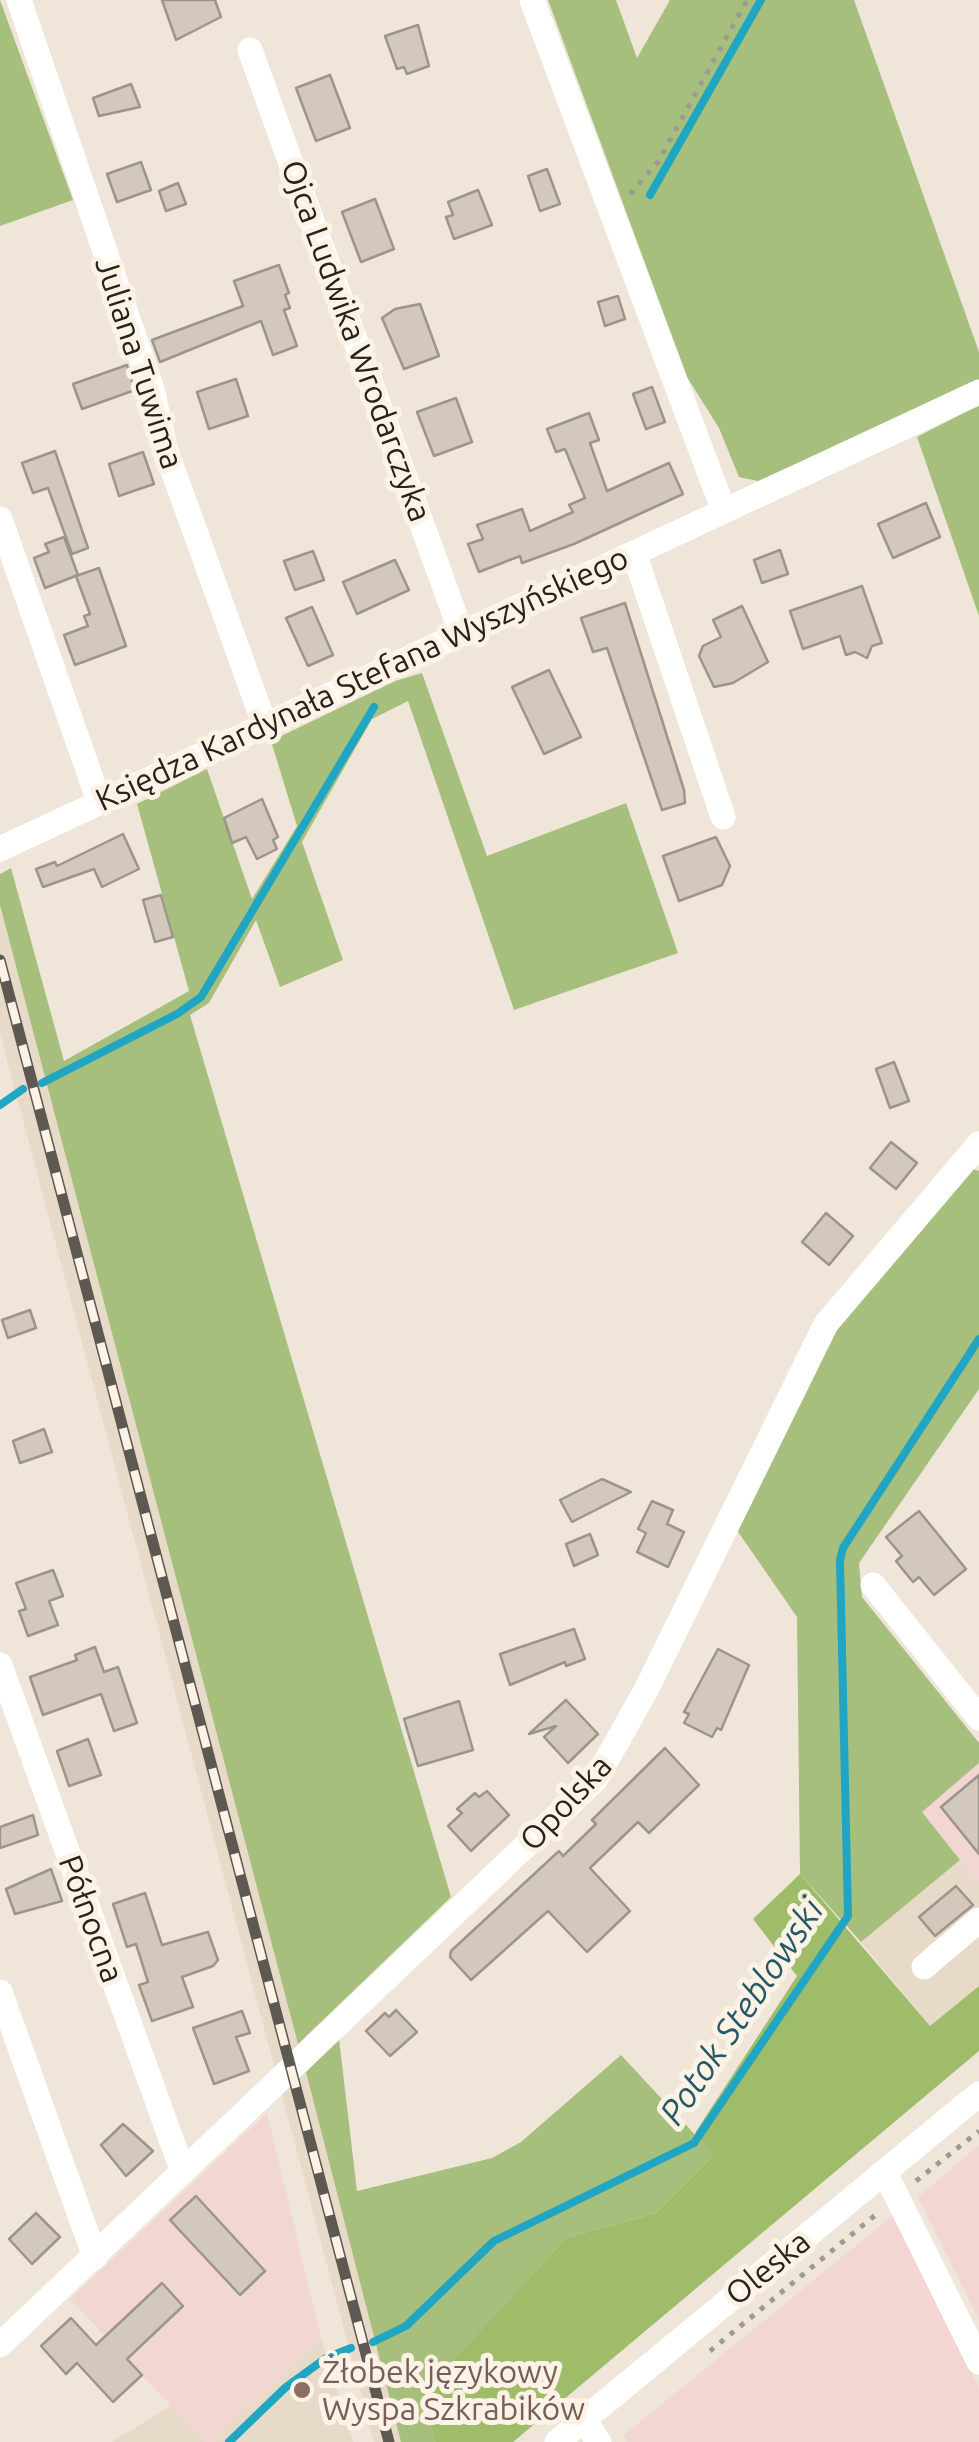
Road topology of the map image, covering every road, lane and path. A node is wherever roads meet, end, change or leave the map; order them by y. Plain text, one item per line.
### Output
1 (19, 0) edge
2 (532, 0) edge
3 (746, 0) edge
4 (250, 50) dead end
5 (611, 212) junction
6 (979, 392) edge
7 (724, 510) junction
8 (0, 520) edge
9 (634, 552) junction
10 (461, 632) junction
11 (264, 723) junction
12 (99, 801) junction
13 (723, 817) dead end
14 (0, 850) edge
15 (979, 1144) edge
16 (873, 1585) dead end
17 (0, 1665) edge
18 (979, 1718) edge
19 (979, 1920) edge
20 (924, 1967) dead end
21 (0, 1992) edge
22 (979, 2094) edge
23 (979, 2131) edge
24 (183, 2172) junction
25 (884, 2173) junction
26 (910, 2186) dead end
27 (885, 2208) dead end
28 (95, 2257) junction
29 (0, 2345) edge
30 (705, 2356) dead end
31 (979, 2362) edge
32 (584, 2420) junction
33 (557, 2442) edge
34 (600, 2442) edge

1 - 11 street, Juliana Tuwima
2 - 5 street
3 - 5 path
4 - 10 street, Ojca Ludwika Wrodarczyka
5 - 7 street
6 - 7 street, Księdza Kardynała Stefana Wyszyńskiego
7 - 9 street, Księdza Kardynała Stefana Wyszyńskiego
8 - 12 street
9 - 10 street, Księdza Kardynała Stefana Wyszyńskiego
9 - 13 street
10 - 11 street, Księdza Kardynała Stefana Wyszyńskiego
11 - 12 street, Księdza Kardynała Stefana Wyszyńskiego
12 - 14 street, Księdza Kardynała Stefana Wyszyńskiego
15 - 24 street, Opolska
16 - 18 street
17 - 24 street, Północna
19 - 20 street
21 - 28 street
22 - 25 street, Oleska
23 - 26 path
24 - 28 street, Opolska
25 - 31 street
25 - 32 street, Oleska
27 - 30 path
28 - 29 street, Opolska
32 - 33 street, Oleska
32 - 34 street

